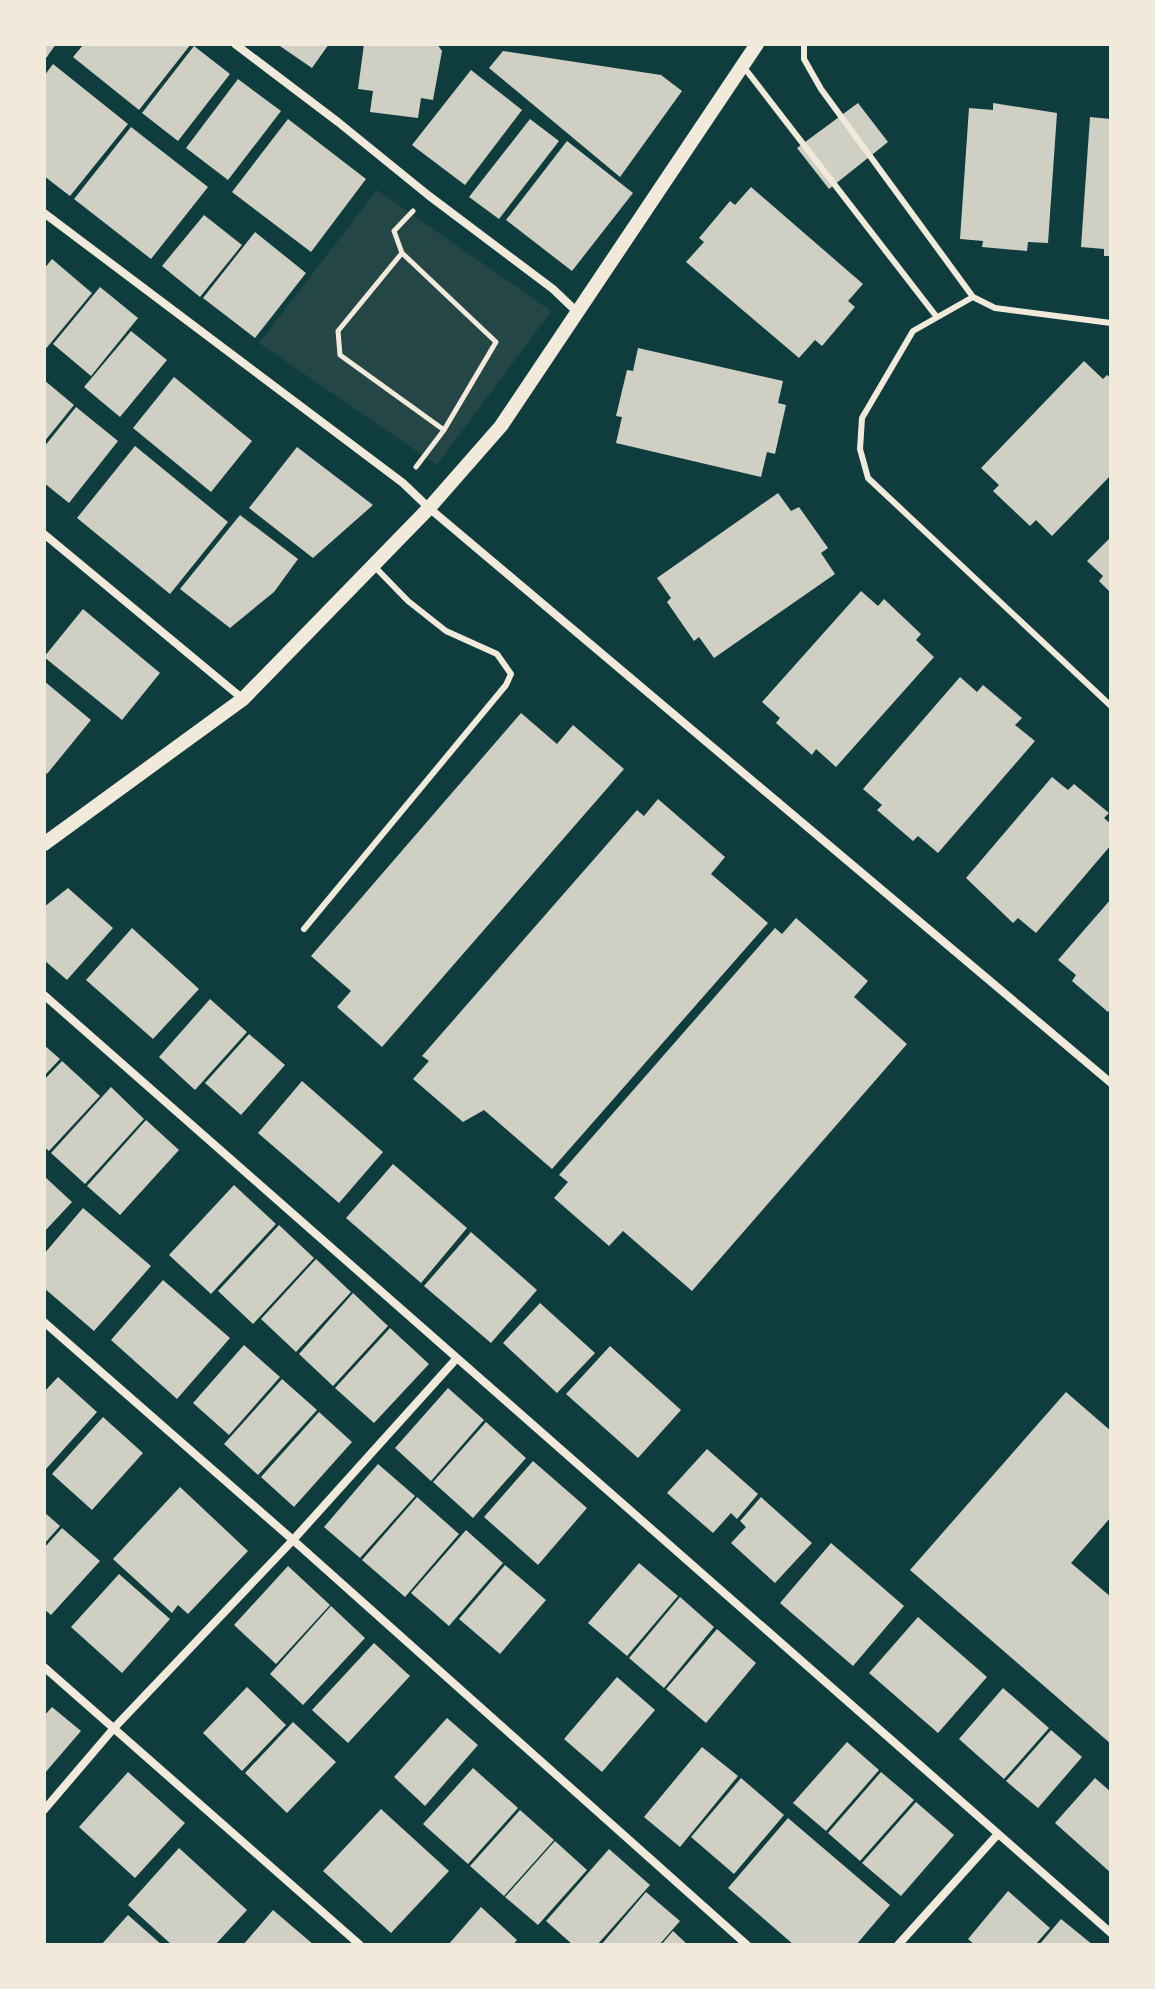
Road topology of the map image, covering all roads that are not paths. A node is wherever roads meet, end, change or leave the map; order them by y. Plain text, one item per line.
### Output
1 (235, 44) edge
2 (757, 44) edge
3 (804, 44) edge
4 (742, 65) junction
5 (44, 213) edge
6 (973, 297) junction
7 (577, 312) junction
8 (936, 316) junction
9 (1111, 323) edge
10 (429, 508) junction
11 (44, 534) edge
12 (373, 565) junction
13 (243, 699) junction
14 (1111, 706) edge
15 (47, 837) edge
16 (304, 929) dead end
17 (44, 995) edge
18 (1111, 1083) edge
19 (44, 1322) edge
20 (457, 1358) junction
21 (293, 1540) junction
22 (44, 1667) edge
23 (114, 1728) junction
24 (44, 1810) edge
25 (998, 1834) junction
26 (1111, 1933) edge
27 (360, 1945) edge
28 (747, 1945) edge
29 (898, 1945) edge

1 - 7 street
2 - 4 street
3 - 6 lane
4 - 7 street
4 - 8 lane
5 - 10 street
6 - 8 lane
6 - 9 lane
7 - 10 street
8 - 14 lane
10 - 12 street
10 - 18 street
11 - 13 street
12 - 13 street
12 - 16 lane
13 - 15 street
17 - 20 street
19 - 21 street
20 - 21 street
20 - 25 street
21 - 23 street
21 - 28 street
22 - 23 street
23 - 24 street
23 - 27 street
25 - 26 street
25 - 29 street

